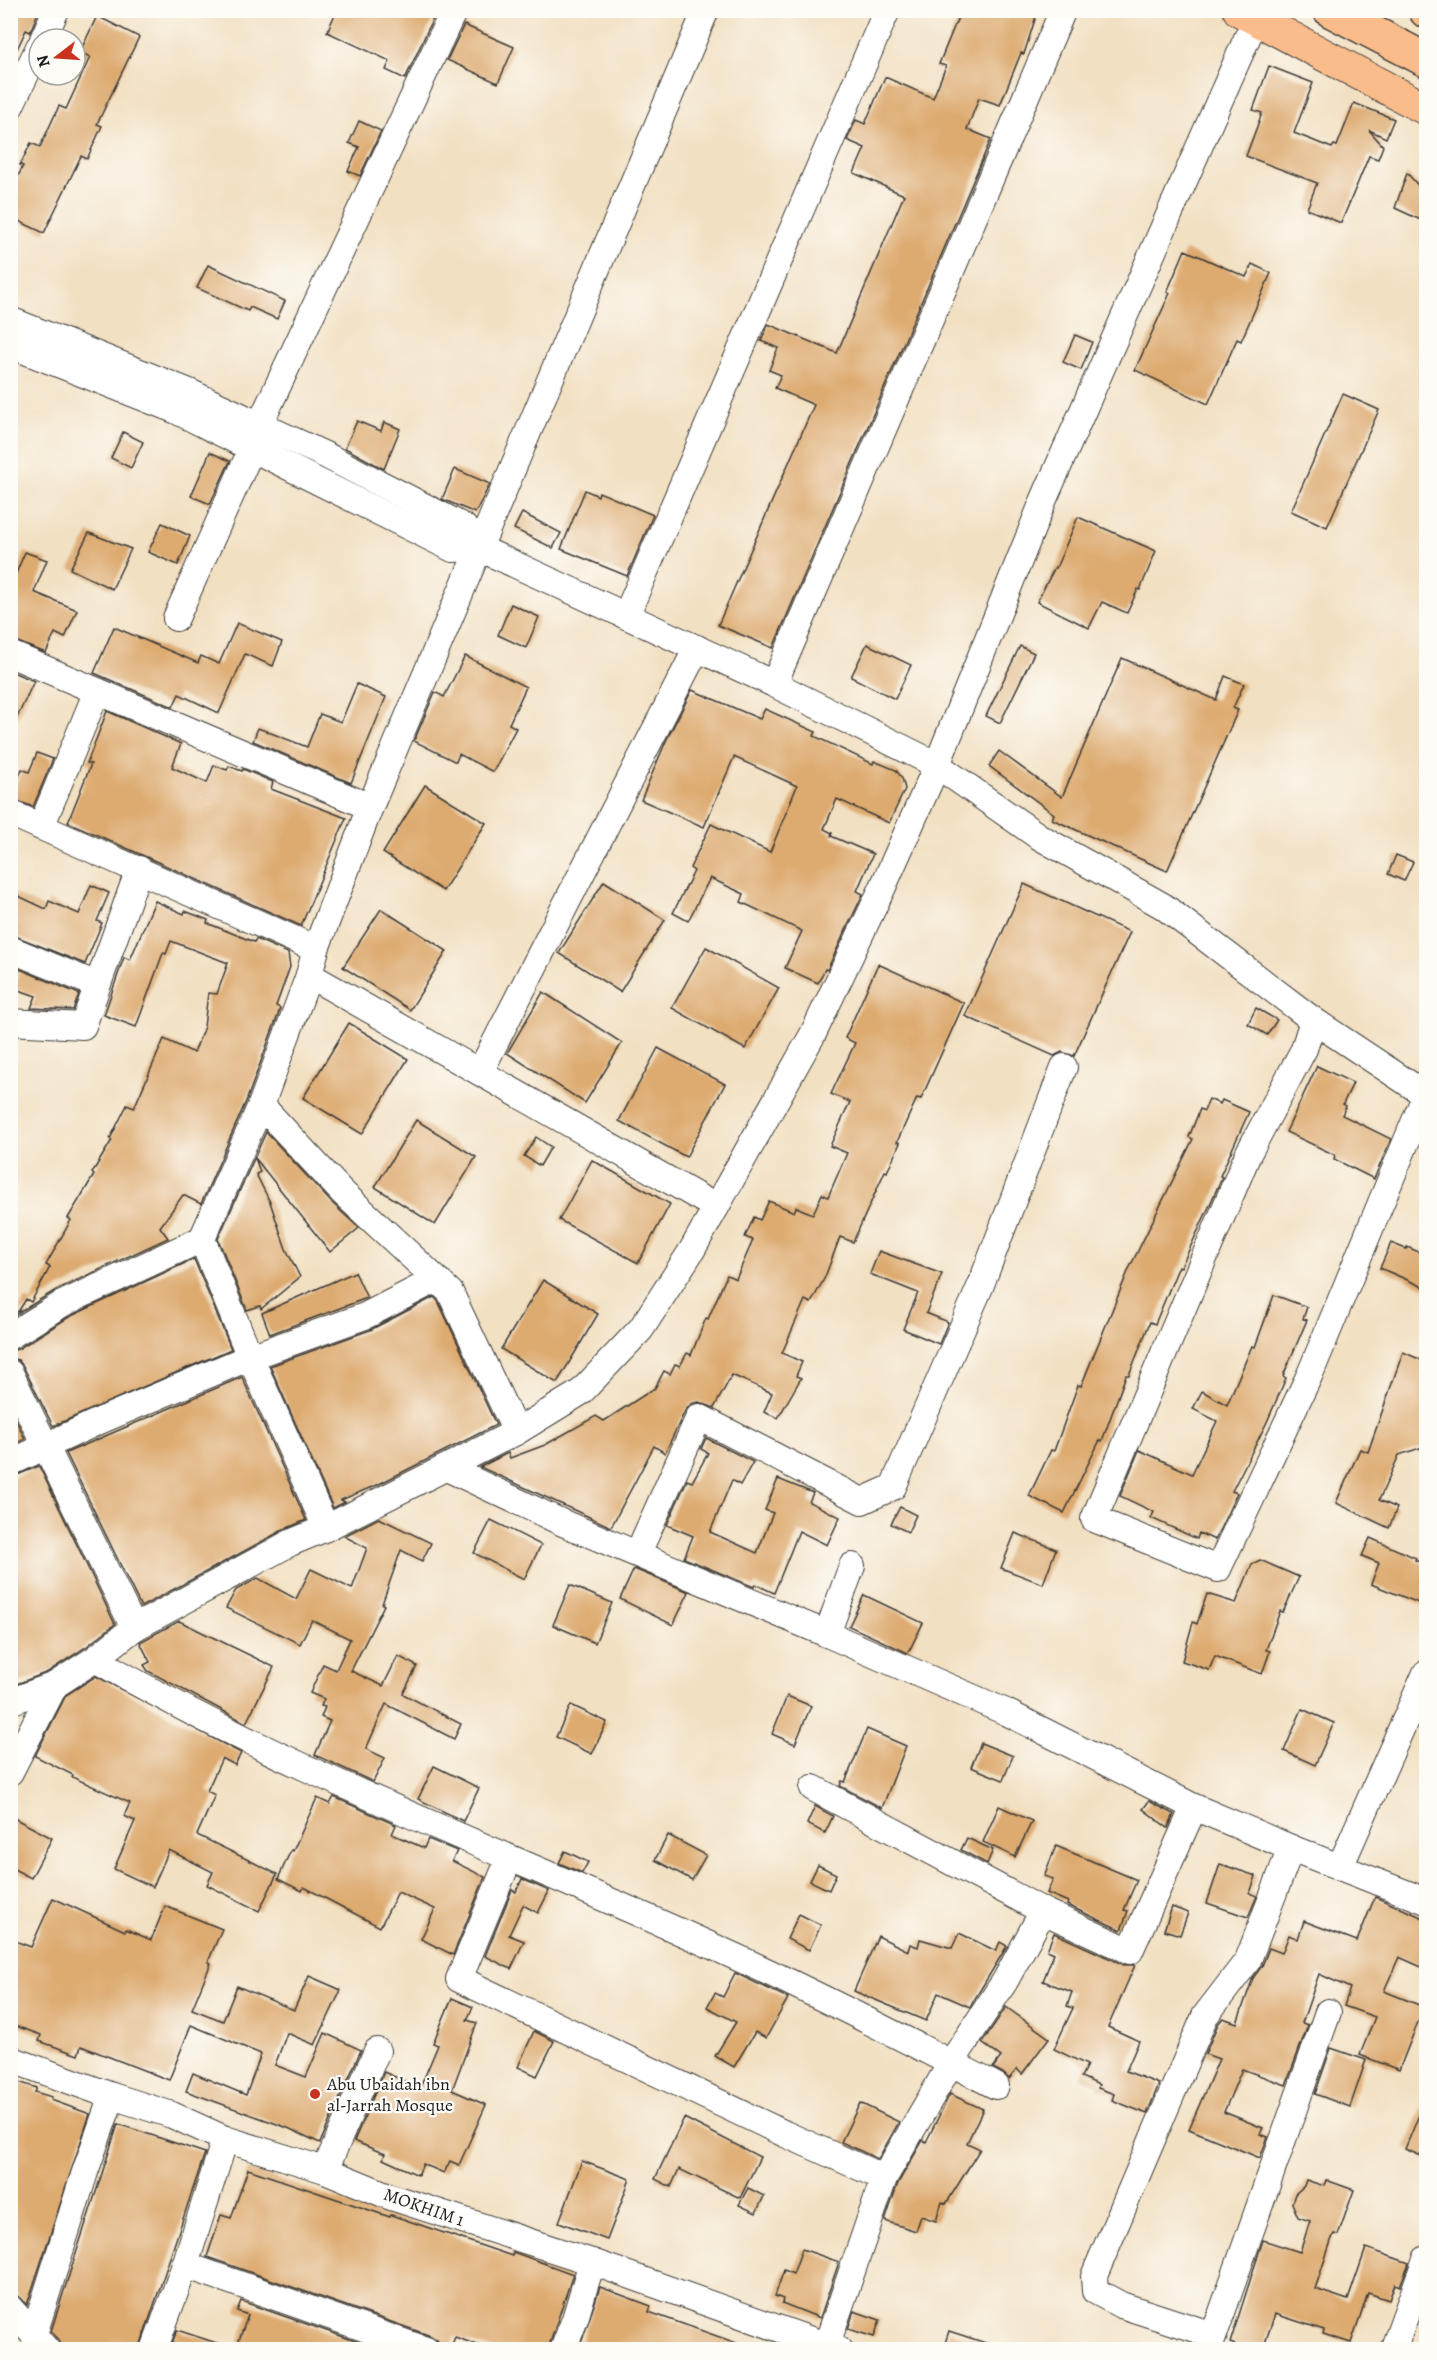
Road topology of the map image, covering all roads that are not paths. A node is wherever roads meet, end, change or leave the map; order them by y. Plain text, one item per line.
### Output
1 (56, 10) edge
2 (454, 10) edge
3 (706, 10) edge
4 (887, 10) edge
5 (1062, 10) edge
6 (1330, 10) edge
7 (1247, 15) edge
8 (48, 27) edge
9 (1426, 60) edge
10 (27, 72) edge
11 (10, 107) edge
12 (1426, 109) edge
13 (10, 320) edge
14 (10, 345) edge
15 (256, 436) junction
16 (479, 548) junction
17 (626, 616) junction
18 (176, 618) dead end
19 (697, 648) junction
20 (10, 654) edge
21 (774, 684) junction
22 (97, 691) junction
23 (937, 765) junction
24 (370, 807) junction
25 (10, 813) edge
26 (41, 826) junction
27 (138, 869) junction
28 (10, 949) edge
29 (316, 949) junction
30 (309, 975) junction
31 (97, 985) junction
32 (1313, 1020) junction
33 (10, 1022) edge
34 (1064, 1067) dead end
35 (480, 1072) junction
36 (1426, 1094) edge
37 (261, 1105) junction
38 (716, 1207) junction
39 (202, 1239) junction
40 (435, 1280) junction
41 (10, 1336) edge
42 (250, 1357) junction
43 (10, 1373) edge
44 (516, 1432) junction
45 (45, 1447) junction
46 (10, 1463) edge
47 (447, 1468) junction
48 (326, 1528) junction
49 (638, 1553) junction
50 (852, 1566) dead end
51 (134, 1628) junction
52 (827, 1634) junction
53 (96, 1659) junction
54 (1426, 1673) edge
55 (56, 1685) junction
56 (10, 1702) edge
57 (10, 1772) edge
58 (813, 1788) dead end
59 (1194, 1807) junction
60 (1291, 1848) junction
61 (509, 1859) junction
62 (1340, 1867) junction
63 (1426, 1900) edge
64 (1043, 1911) junction
65 (1328, 2012) dead end
66 (377, 2051) dead end
67 (10, 2059) edge
68 (951, 2063) junction
69 (996, 2086) dead end
70 (112, 2096) junction
71 (225, 2139) junction
72 (324, 2170) junction
73 (884, 2178) junction
74 (1426, 2259) edge
75 (592, 2262) junction
76 (185, 2265) junction
77 (10, 2308) edge
78 (41, 2342) edge
79 (1211, 2342) edge
80 (830, 2348) edge
81 (154, 2349) edge
82 (426, 2349) edge
83 (562, 2349) edge
84 (1393, 2349) edge

1 - 8 street
2 - 15 street
3 - 16 street
4 - 17 street
5 - 21 street
6 - 9 highway
7 - 12 main road
7 - 23 street
10 - 11 street
13 - 15 street
14 - 15 street
15 - 16 street
15 - 18 street
16 - 17 street
16 - 24 street
17 - 19 street
19 - 21 street
19 - 35 street
20 - 22 street
21 - 23 street
22 - 24 street
22 - 26 street
23 - 32 street
23 - 38 street
24 - 29 street
25 - 26 street
26 - 27 street
27 - 29 street
27 - 31 street
28 - 31 street
29 - 30 street
30 - 35 street
30 - 37 street
31 - 33 street
32 - 36 street
32 - 36 street
34 - 49 street
35 - 38 street
37 - 39 street
37 - 40 street
38 - 44 street
39 - 41 street
39 - 42 street
40 - 42 street
40 - 44 street
42 - 45 street
42 - 48 street
43 - 45 street
44 - 47 street
45 - 46 street
45 - 51 street
47 - 48 street
47 - 49 street
48 - 51 street
49 - 52 street
50 - 52 street
51 - 53 street
52 - 59 street
53 - 55 street
53 - 61 street
54 - 62 street
55 - 56 street
55 - 57 street
58 - 64 street
59 - 60 street
59 - 64 street
60 - 62 street
60 - 79 street
61 - 68 street
61 - 73 street
62 - 63 street
64 - 68 street
65 - 79 street
66 - 72 street
67 - 70 street, MOKHIM 1
68 - 69 street
68 - 73 street
70 - 71 street, MOKHIM 1
70 - 78 street
71 - 72 street, MOKHIM 1
71 - 76 street
72 - 75 street, MOKHIM 1
73 - 80 street
74 - 84 street
75 - 80 street, MOKHIM 1
75 - 83 street
76 - 81 street
76 - 82 street
77 - 78 street

